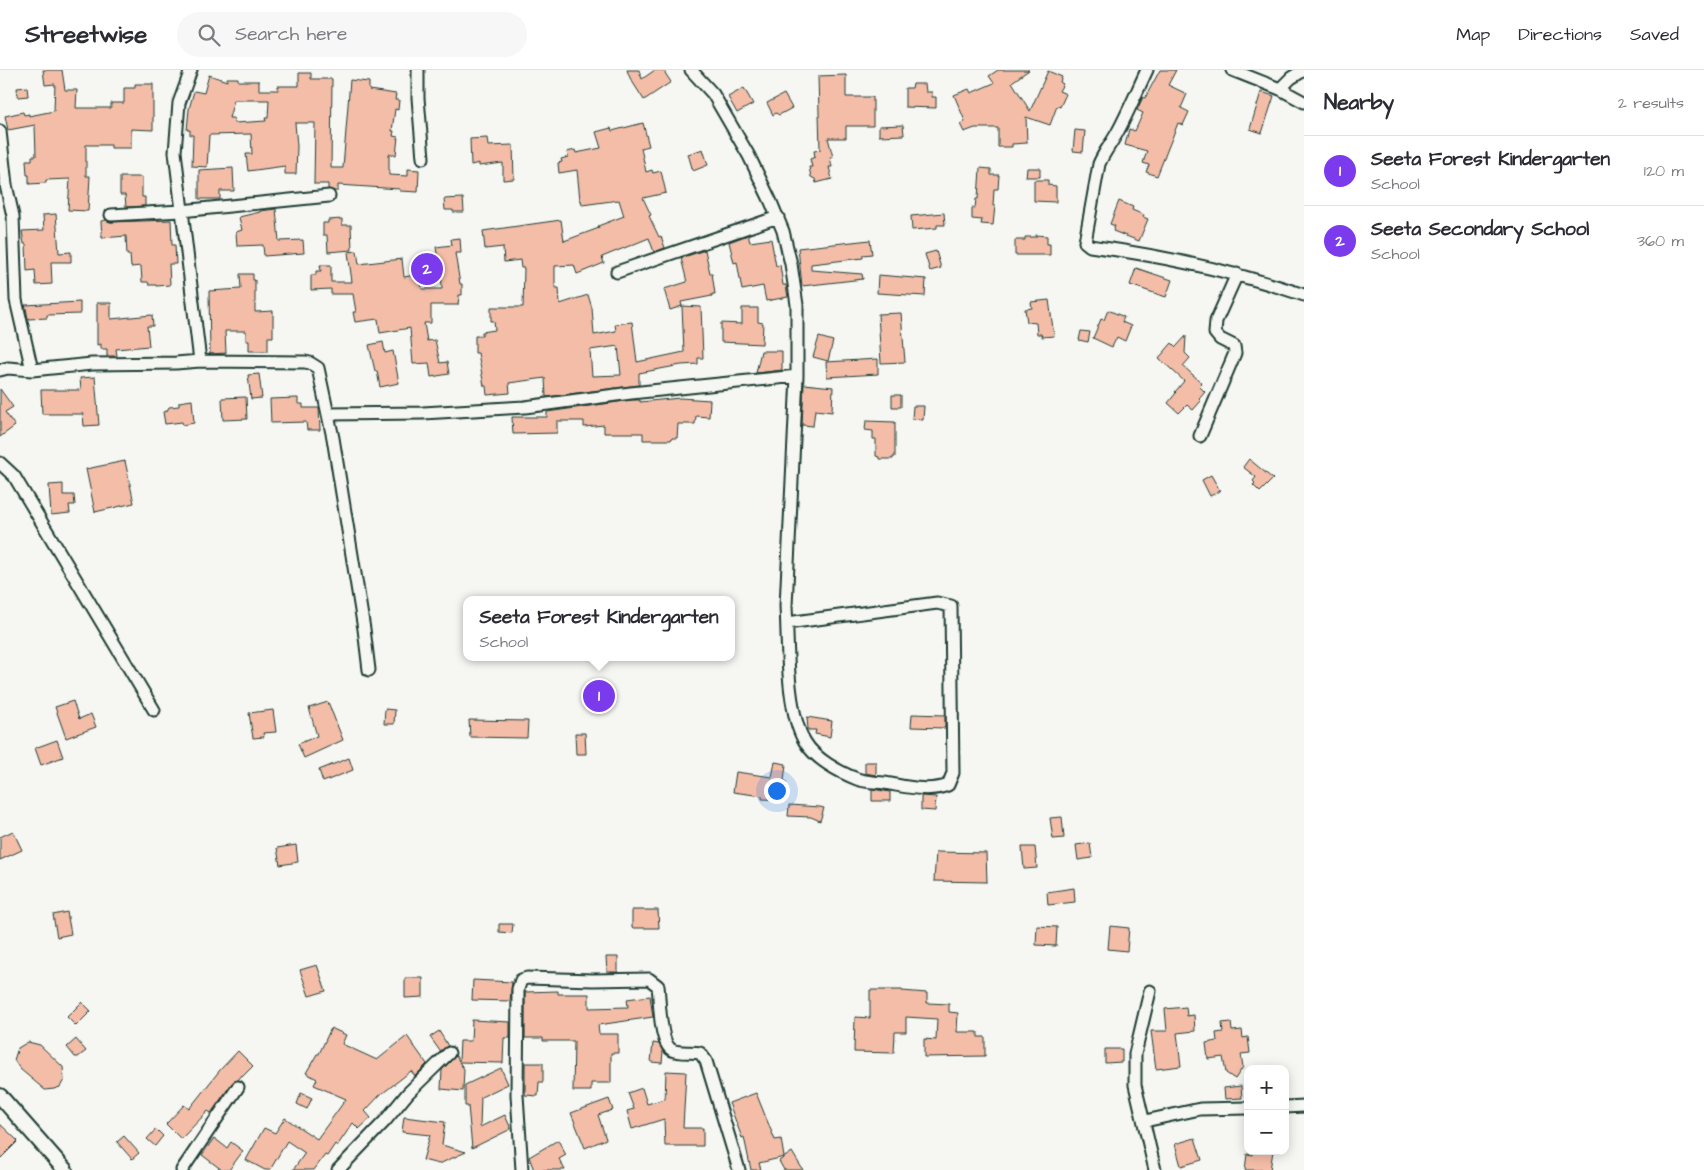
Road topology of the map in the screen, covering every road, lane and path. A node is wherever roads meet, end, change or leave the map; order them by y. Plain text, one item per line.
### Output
1 (191, 70) edge
2 (418, 70) edge
3 (691, 70) edge
4 (1147, 70) edge
5 (1232, 70) edge
6 (1304, 70) edge
7 (1280, 89) junction
8 (1304, 102) edge
9 (0, 131) edge
10 (423, 158) dead end
11 (329, 196) dead end
12 (181, 211) junction
13 (111, 215) dead end
14 (778, 217) junction
15 (617, 272) dead end
16 (1237, 274) junction
17 (1304, 295) edge
18 (200, 361) junction
19 (0, 370) edge
20 (32, 370) junction
21 (797, 376) junction
22 (328, 414) junction
23 (1200, 436) dead end
24 (0, 463) edge
25 (787, 623) junction
26 (369, 670) dead end
27 (154, 710) dead end
28 (1150, 991) dead end
29 (449, 1053) dead end
30 (238, 1087) dead end
31 (0, 1096) edge
32 (1304, 1106) edge
33 (1289, 1107) edge
34 (1244, 1108) edge
35 (1144, 1120) junction
36 (65, 1170) edge
37 (182, 1170) edge
38 (338, 1170) edge
39 (522, 1170) edge
40 (739, 1170) edge
41 (1155, 1170) edge

1 - 12 street
2 - 10 street
3 - 14 street
4 - 16 street
5 - 7 street
6 - 7 street
7 - 8 street
9 - 20 street
11 - 12 street
12 - 13 street
12 - 18 street
14 - 15 street
14 - 21 street
16 - 17 street
16 - 23 street
18 - 20 street
18 - 22 street
19 - 20 street
21 - 22 street
21 - 25 street
22 - 26 street
24 - 27 street
25 - 25 street
28 - 35 street
29 - 38 street
30 - 37 street
31 - 36 street
32 - 33 street
34 - 35 street
35 - 41 street
39 - 40 street

